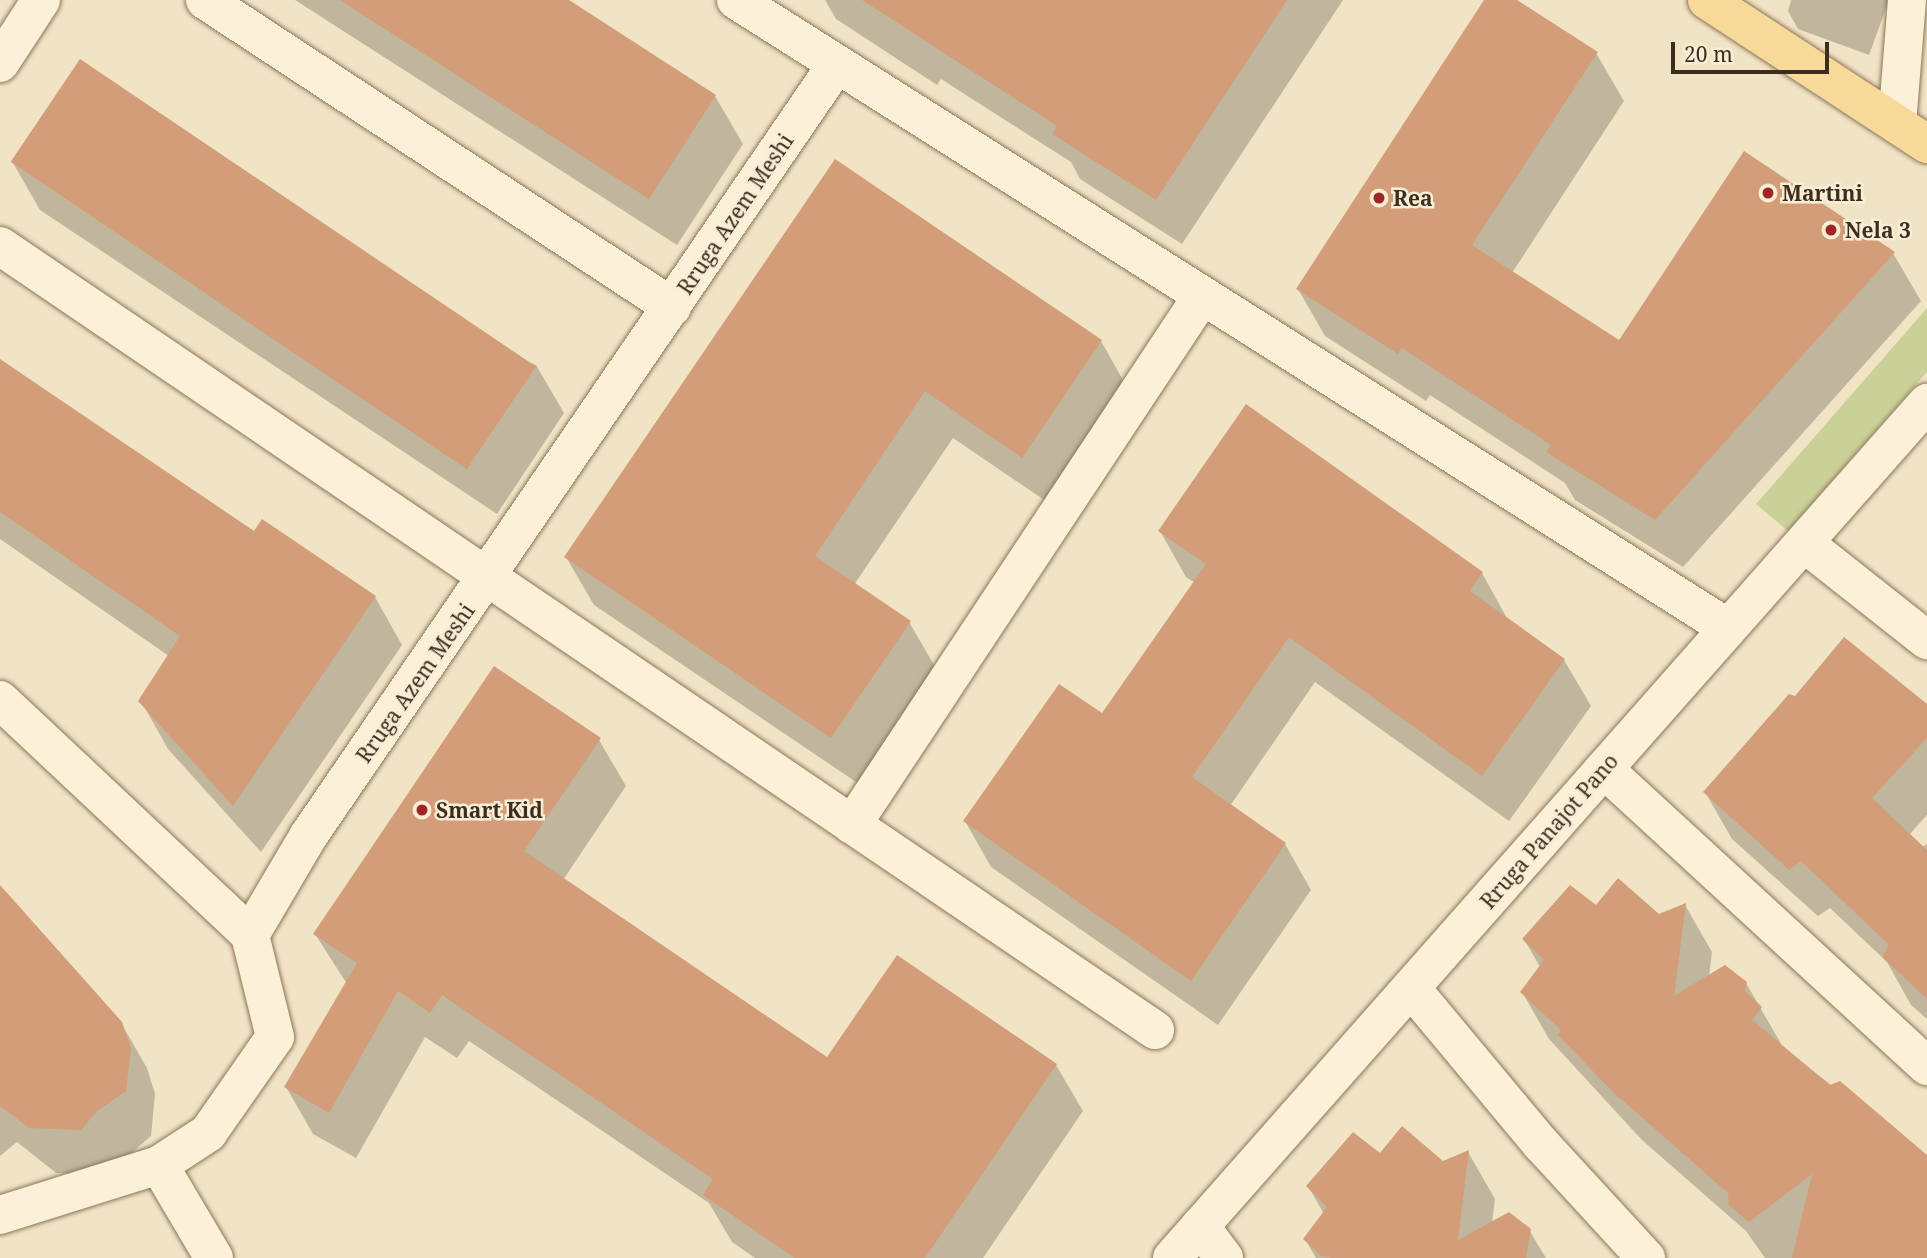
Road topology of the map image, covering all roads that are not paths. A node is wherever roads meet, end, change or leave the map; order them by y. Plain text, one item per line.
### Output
1 (41, 0) edge
2 (205, 0) edge
3 (736, 0) edge
4 (1707, 0) edge
5 (1907, 0) edge
6 (0, 63) edge
7 (837, 64) junction
8 (1912, 134) edge
9 (0, 246) edge
10 (1202, 296) junction
11 (672, 307) junction
12 (1927, 403) edge
13 (1804, 543) junction
14 (488, 578) junction
15 (1728, 628) junction
16 (1927, 640) edge
17 (0, 700) edge
18 (1604, 769) junction
19 (852, 825) junction
20 (250, 935) junction
21 (1411, 988) junction
22 (1155, 1030) dead end
23 (1927, 1066) edge
24 (159, 1165) junction
25 (0, 1215) edge
26 (1200, 1226) junction
27 (214, 1258) edge
28 (1172, 1258) edge
29 (1224, 1258) edge
30 (1646, 1258) edge

1 - 6 street
2 - 11 street
3 - 7 street
4 - 8 main road
5 - 8 street
7 - 10 street
7 - 11 street, Rruga Azem Meshi
9 - 14 street
10 - 15 street
10 - 19 street
11 - 14 street, Rruga Azem Meshi
12 - 13 street, Rruga Panajot Pano
13 - 15 street, Rruga Panajot Pano
13 - 16 street
14 - 19 street
14 - 20 street, Rruga Azem Meshi
15 - 18 street, Rruga Panajot Pano
17 - 20 street
18 - 21 street, Rruga Panajot Pano
18 - 23 street
19 - 22 street
20 - 24 street
21 - 26 street, Rruga Panajot Pano
21 - 30 street
24 - 25 street
24 - 27 street
26 - 28 street, Rruga Panajot Pano
26 - 29 street

